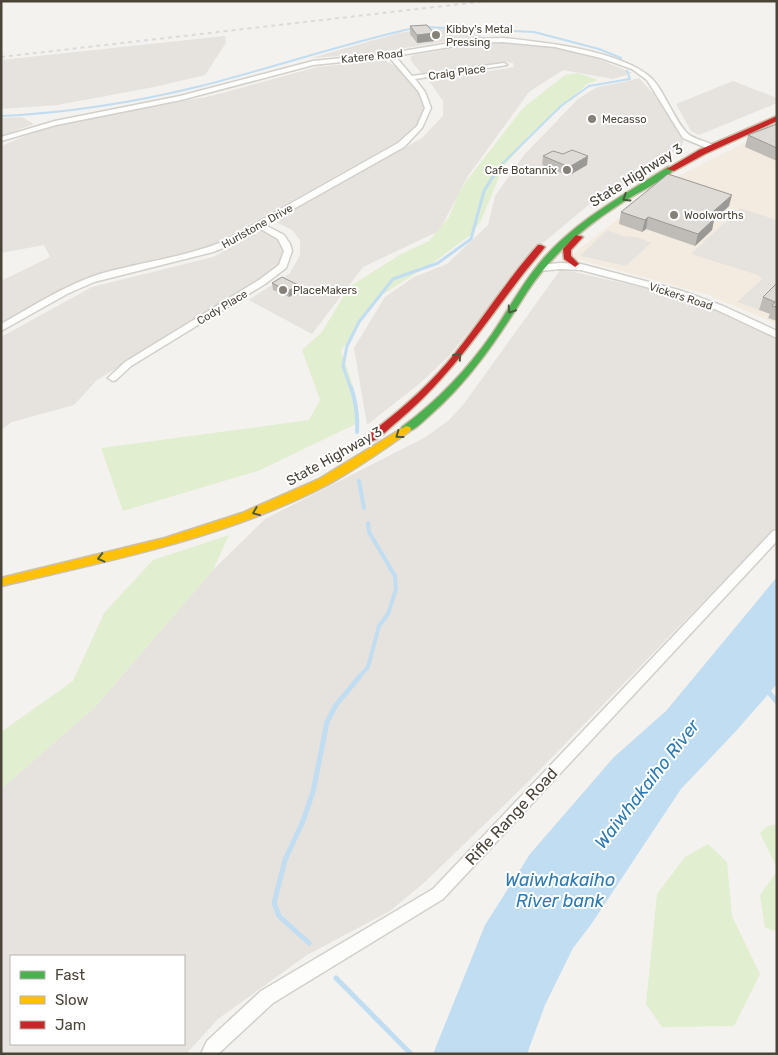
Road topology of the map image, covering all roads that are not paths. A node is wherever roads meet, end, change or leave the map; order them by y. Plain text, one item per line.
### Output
1 (391, 55) junction
2 (504, 65) dead end
3 (411, 78) junction
4 (777, 110) edge
5 (777, 118) edge
6 (1, 139) edge
7 (706, 145) junction
8 (595, 218) junction
9 (259, 225) junction
10 (528, 260) junction
11 (544, 263) junction
12 (578, 266) junction
13 (1, 328) edge
14 (777, 335) edge
15 (113, 378) dead end
16 (356, 447) dead end
17 (777, 534) edge
18 (1, 582) edge
19 (209, 1054) edge

1 - 3 street, Hurlstone Drive
1 - 6 street, Katere Road
1 - 7 street, Katere Road
2 - 3 street, Craig Place
3 - 9 street, Hurlstone Drive
4 - 7 highway, State Highway 3
5 - 7 highway, State Highway 3
7 -> 8 highway, State Highway 3
7 - 10 highway, State Highway 3
8 - 11 highway, State Highway 3
8 - 12 highway
9 - 13 street, Hurlstone Drive
9 - 15 street, Cody Place
10 - 11 street, Vickers Road
16 -> 10 highway, State Highway 3
11 - 12 street, Vickers Road
11 -> 18 highway, State Highway 3
12 - 14 street, Vickers Road
17 - 19 street, Rifle Range Road

